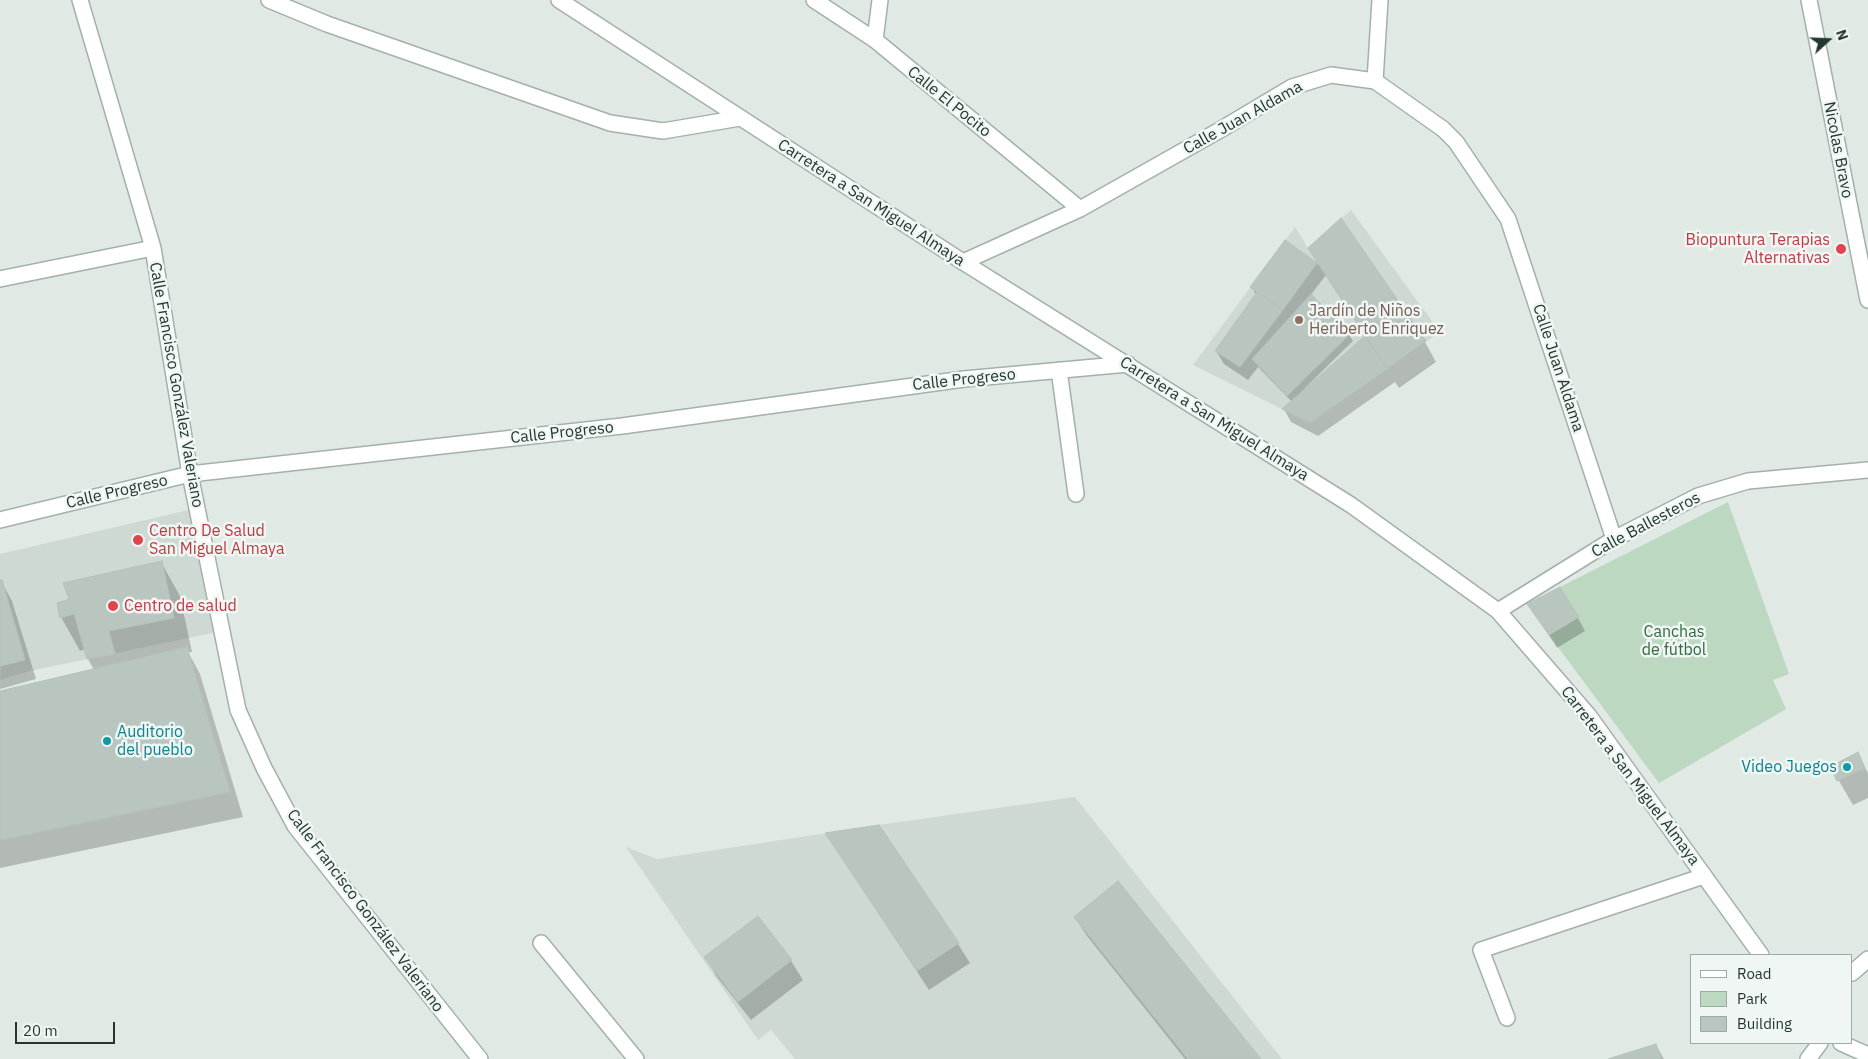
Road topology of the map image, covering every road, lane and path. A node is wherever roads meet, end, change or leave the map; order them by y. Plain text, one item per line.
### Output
1 (80, 0) edge
2 (268, 0) edge
3 (559, 0) edge
4 (814, 0) edge
5 (880, 0) edge
6 (1380, 0) edge
7 (1808, 0) edge
8 (875, 40) junction
9 (1375, 81) junction
10 (740, 118) junction
11 (1080, 209) junction
12 (153, 248) junction
13 (963, 262) junction
14 (0, 279) edge
15 (1868, 300) edge
16 (1128, 364) junction
17 (1059, 370) junction
18 (1868, 470) edge
19 (190, 474) junction
20 (1076, 494) dead end
21 (0, 520) edge
22 (1614, 539) junction
23 (1498, 611) junction
24 (1704, 876) junction
25 (541, 943) dead end
26 (1760, 954) edge
27 (1868, 959) edge
28 (1853, 972) edge
29 (1508, 1018) dead end
30 (1819, 1044) edge
31 (1843, 1044) edge
32 (1868, 1055) edge
33 (480, 1059) edge
34 (636, 1059) edge
35 (1808, 1059) edge

1 - 12 street, Calle Francisco González Valeriano
2 - 10 street
3 - 10 street, Carretera a San Miguel Almaya
4 - 8 street, Calle El Pocito
5 - 8 street
6 - 9 street
7 - 15 street, Nicolas Bravo
8 - 11 street, Calle El Pocito
9 - 11 street, Calle Juan Aldama
9 - 22 street, Calle Juan Aldama
10 - 13 street, Carretera a San Miguel Almaya
11 - 13 street, Calle Juan Aldama
12 - 14 street
12 - 19 street, Calle Francisco González Valeriano
13 - 16 street, Carretera a San Miguel Almaya
16 - 17 street, Calle Progreso
16 - 23 street, Carretera a San Miguel Almaya
17 - 19 street, Calle Progreso
17 - 20 street
18 - 22 street, Calle Ballesteros
19 - 21 street, Calle Progreso
19 - 33 street, Calle Francisco González Valeriano
22 - 23 street, Calle Ballesteros
23 - 24 street, Carretera a San Miguel Almaya
24 - 26 street, Carretera a San Miguel Almaya
24 - 29 street
25 - 34 street
27 - 28 street
30 - 35 street
31 - 32 street

